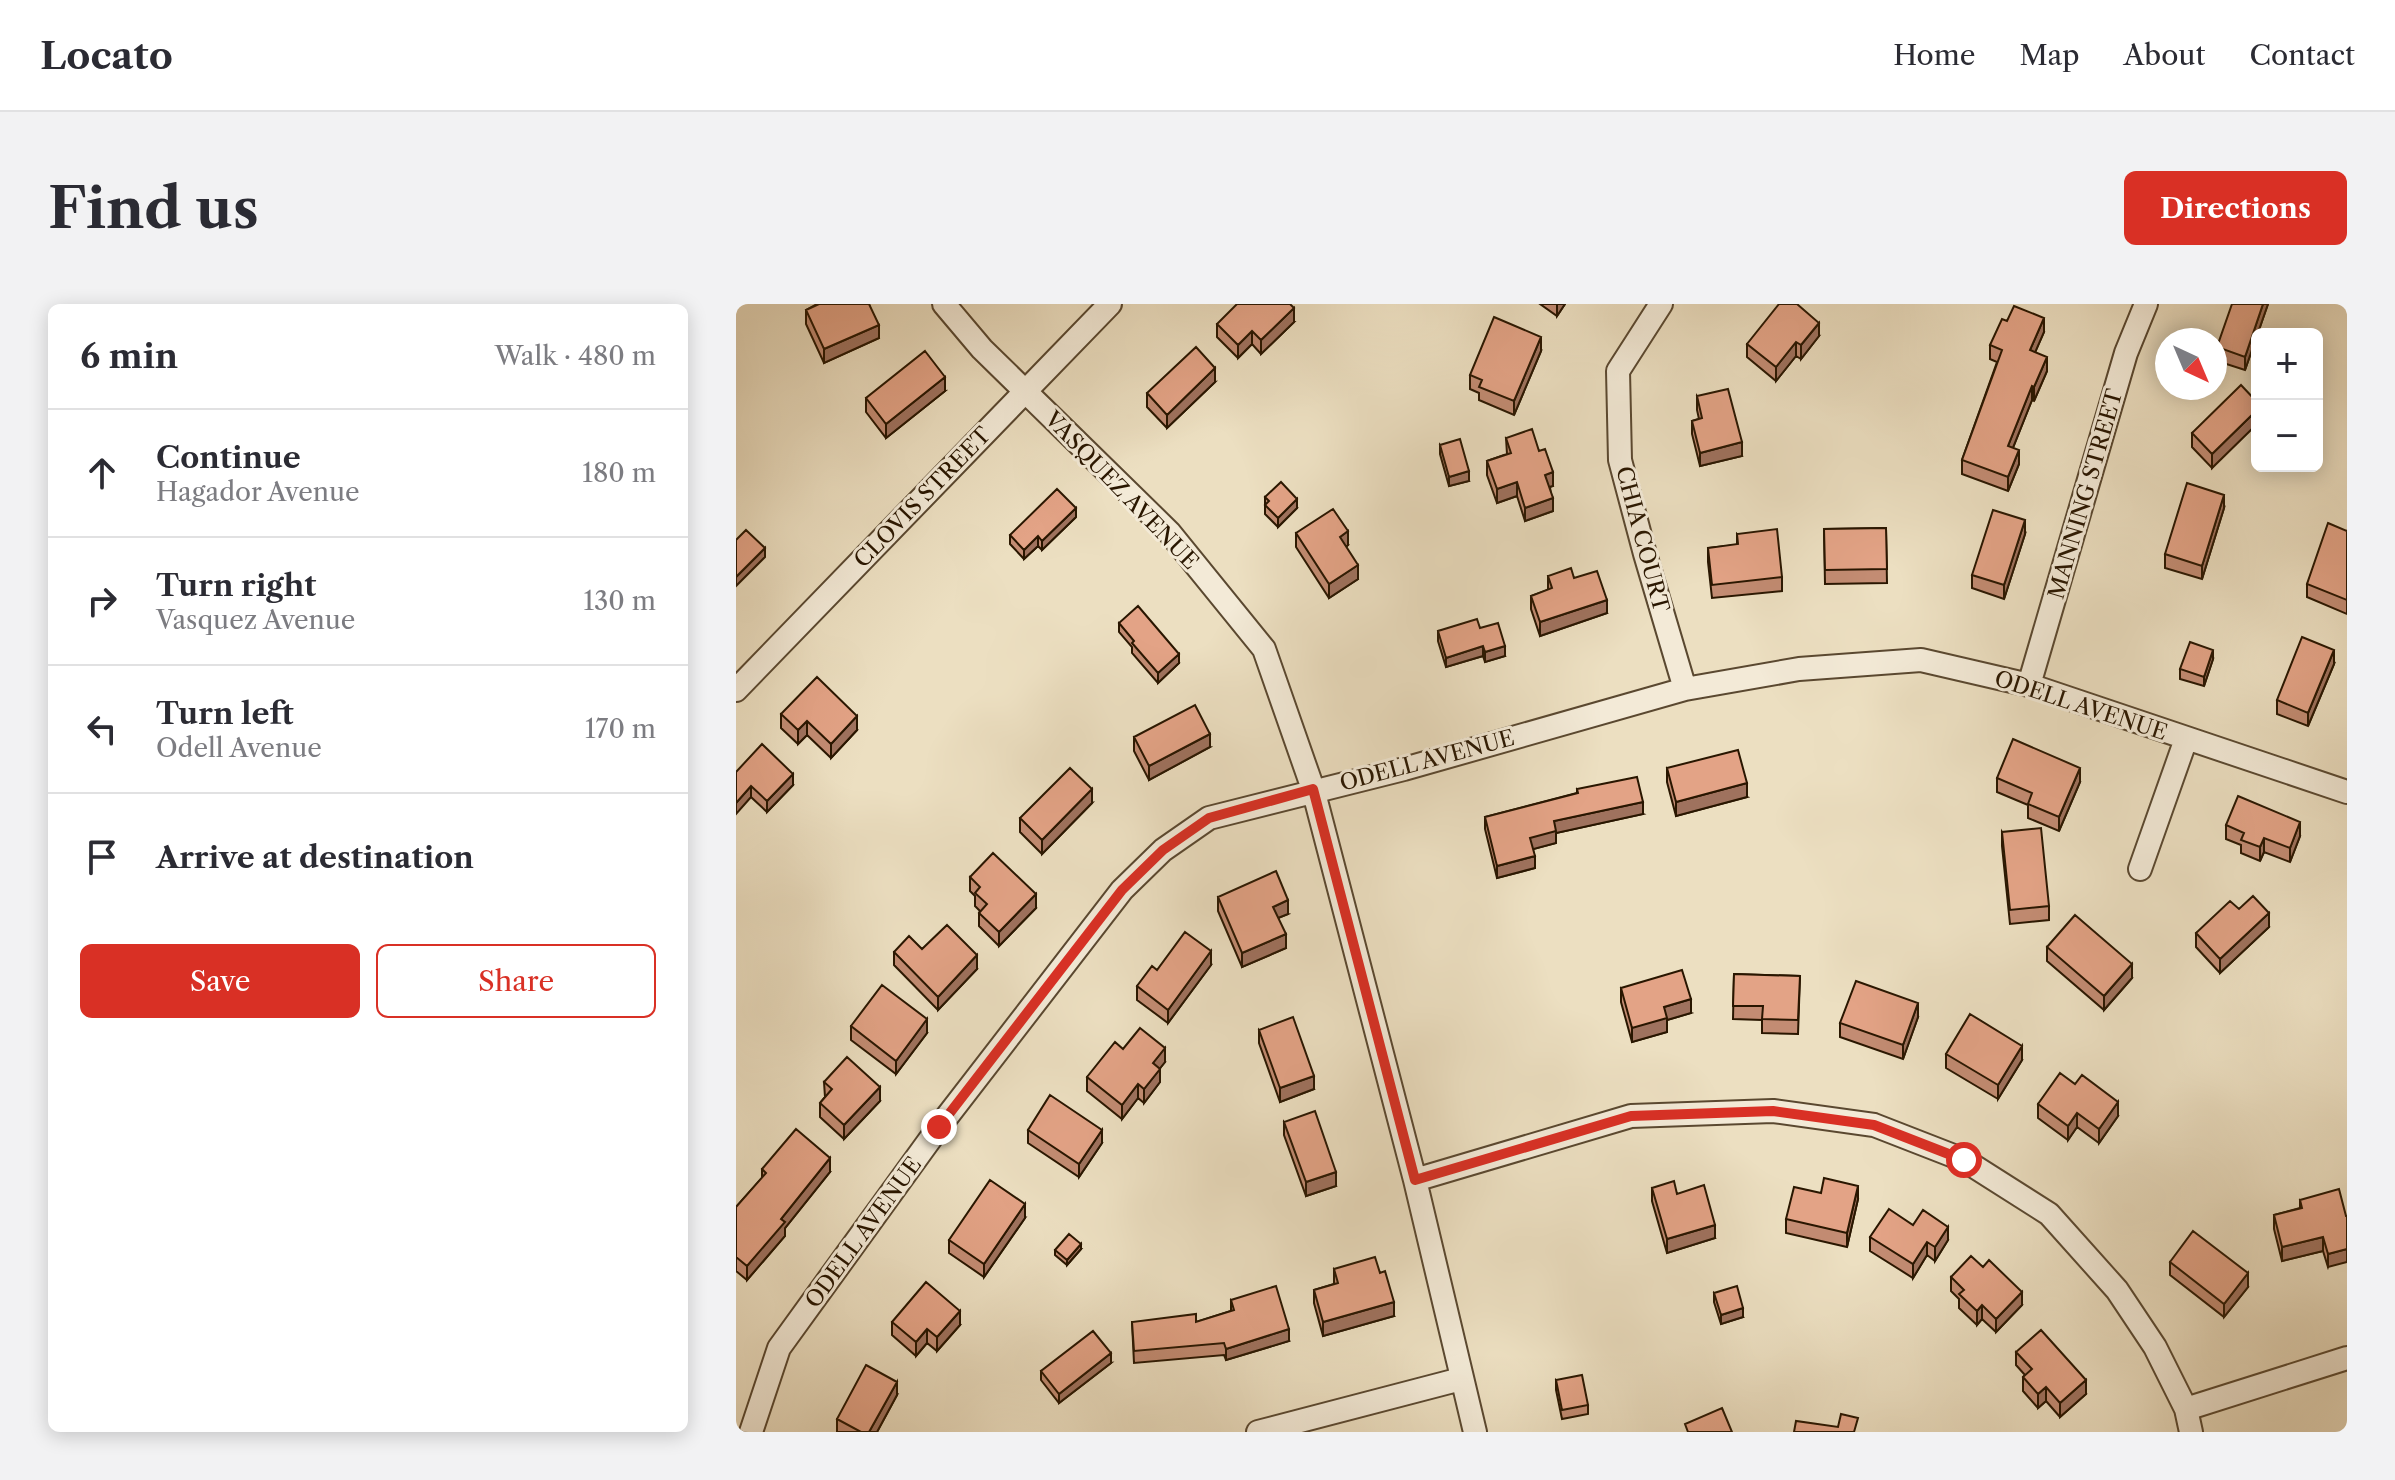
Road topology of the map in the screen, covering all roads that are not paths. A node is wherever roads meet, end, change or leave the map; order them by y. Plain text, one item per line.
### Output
1 (944, 304) edge
2 (1110, 304) edge
3 (1661, 304) edge
4 (2146, 304) edge
5 (1025, 390) junction
6 (2029, 685) junction
7 (1685, 689) junction
8 (736, 690) edge
9 (2186, 739) junction
10 (1313, 789) junction
11 (2347, 792) edge
12 (2140, 869) dead end
13 (1415, 1180) junction
14 (2347, 1358) edge
15 (1461, 1379) junction
16 (2186, 1409) junction
17 (751, 1432) edge
18 (1258, 1432) edge
19 (1475, 1432) edge
20 (2191, 1432) edge

1 - 5 street, VASQUEZ AVENUE
2 - 5 street, CLOVIS STREET
3 - 7 street, CHIA COURT
4 - 6 street, MANNING STREET
5 - 8 street, CLOVIS STREET
5 - 10 street, VASQUEZ AVENUE
6 - 7 street, ODELL AVENUE
6 - 9 street, ODELL AVENUE
7 - 10 street, ODELL AVENUE
9 - 11 street, ODELL AVENUE
9 - 12 street
10 - 13 street, VASQUEZ AVENUE
10 - 17 street, ODELL AVENUE
13 - 15 street, VASQUEZ AVENUE
13 - 16 street
14 - 16 street
15 - 18 street
15 - 19 street, VASQUEZ AVENUE
16 - 20 street

